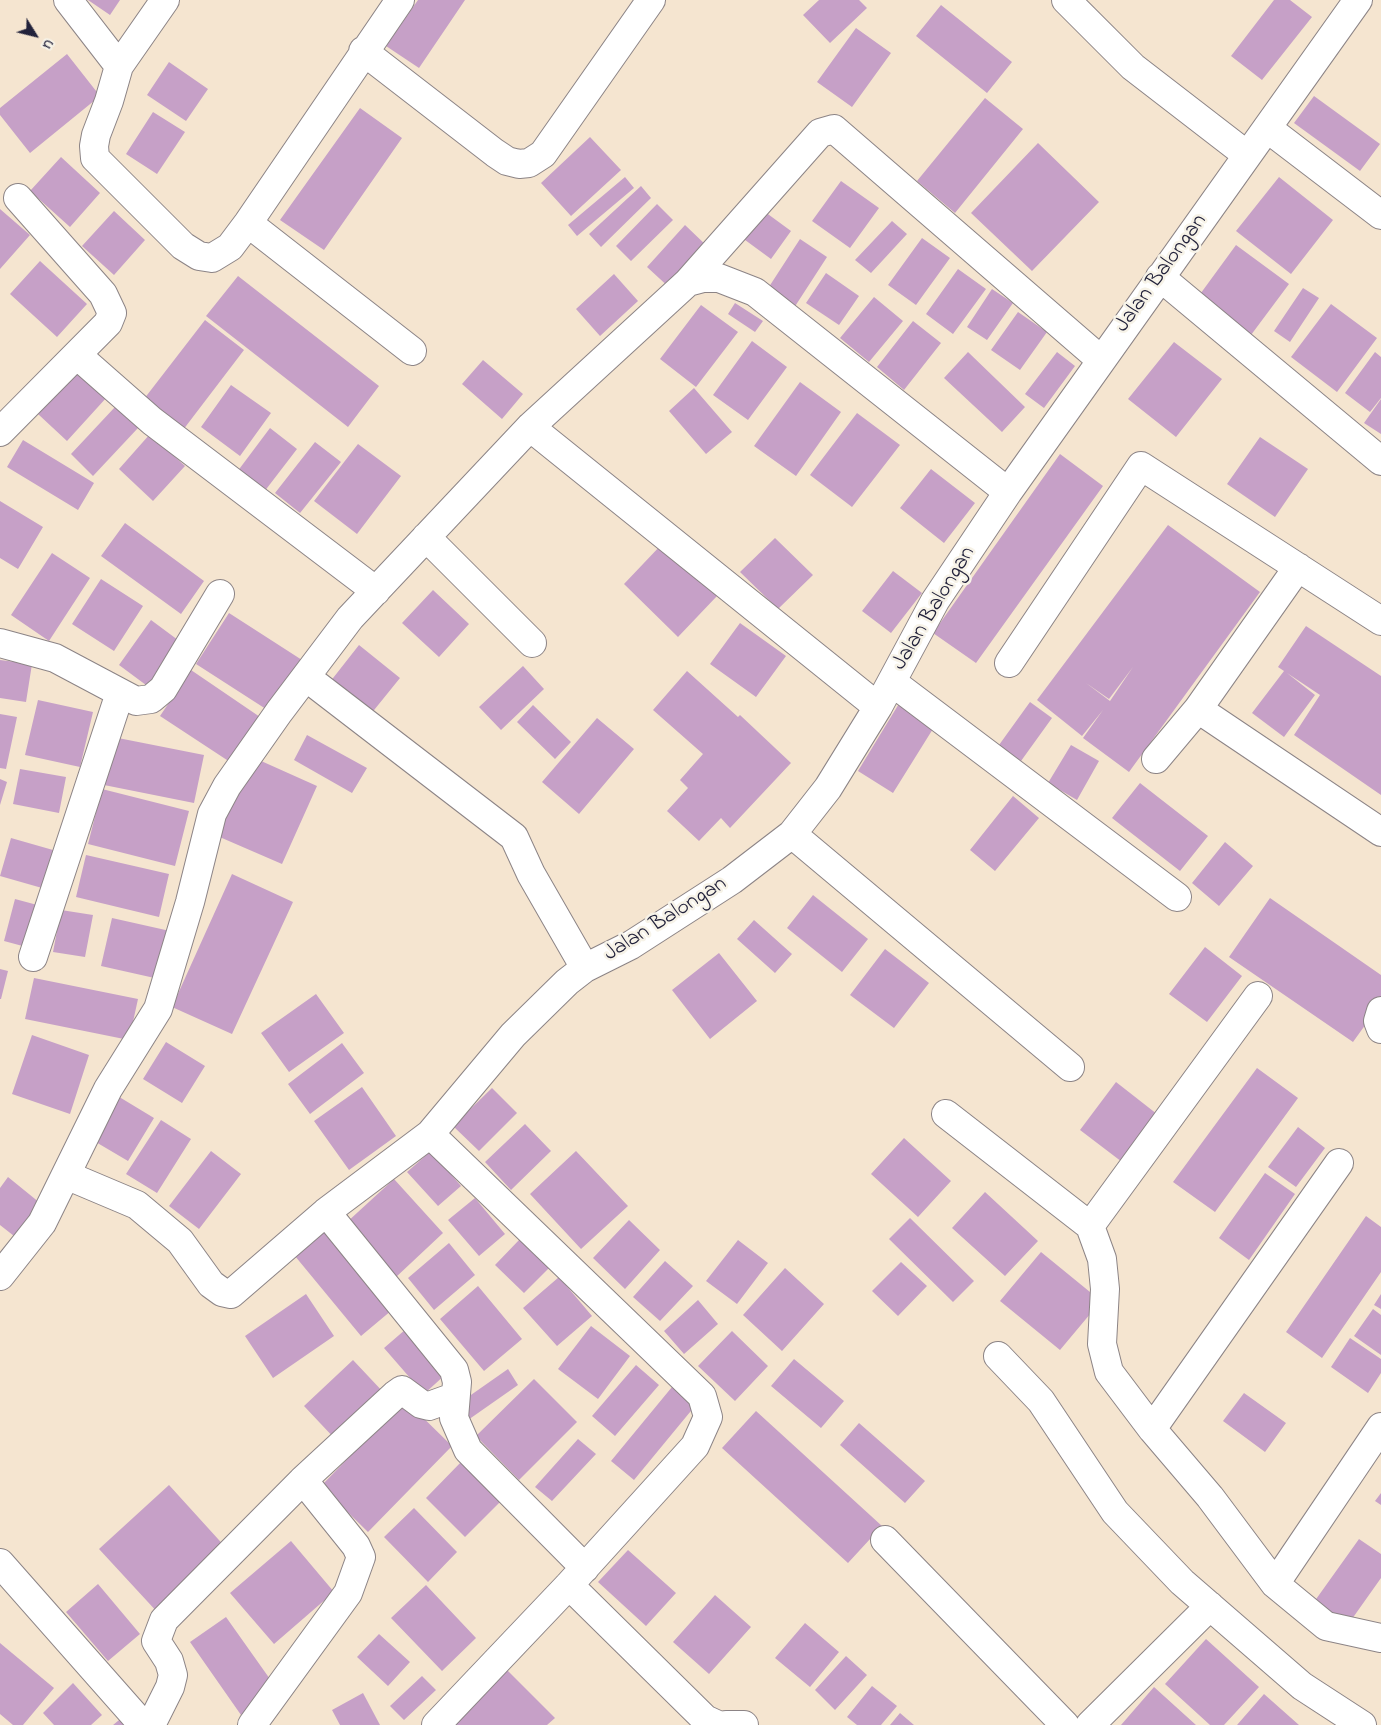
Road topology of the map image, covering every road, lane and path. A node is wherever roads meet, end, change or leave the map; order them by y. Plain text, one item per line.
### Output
1 (68, 0) edge
2 (165, 0) edge
3 (400, 0) edge
4 (651, 0) edge
5 (1066, 0) edge
6 (1358, 0) edge
7 (363, 51) junction
8 (119, 66) junction
9 (1267, 128) junction
10 (1247, 155) junction
11 (18, 198) dead end
12 (1381, 215) edge
13 (248, 223) junction
14 (1160, 278) junction
15 (688, 282) junction
16 (412, 351) dead end
17 (77, 354) junction
18 (1101, 360) junction
19 (530, 427) junction
20 (0, 432) edge
21 (1381, 461) edge
22 (1008, 492) junction
23 (426, 537) junction
24 (1298, 567) junction
25 (376, 590) junction
26 (220, 594) dead end
27 (1381, 621) edge
28 (0, 643) edge
29 (532, 643) dead end
30 (1009, 663) dead end
31 (306, 677) junction
32 (892, 682) junction
33 (120, 693) junction
34 (878, 707) junction
35 (1198, 709) junction
36 (1156, 758) dead end
37 (1381, 832) edge
38 (792, 834) junction
39 (1177, 897) dead end
40 (33, 957) dead end
41 (585, 968) junction
42 (1258, 996) dead end
43 (1381, 1011) edge
44 (1381, 1029) edge
45 (1070, 1067) dead end
46 (946, 1114) dead end
47 (430, 1134) junction
48 (1339, 1163) dead end
49 (66, 1175) junction
50 (326, 1212) junction
51 (1090, 1226) junction
52 (0, 1276) edge
53 (998, 1356) dead end
54 (454, 1396) junction
55 (1381, 1427) edge
56 (1152, 1429) junction
57 (303, 1480) junction
58 (885, 1540) dead end
59 (0, 1563) edge
60 (577, 1576) junction
61 (1275, 1584) junction
62 (1210, 1606) junction
63 (1381, 1638) edge
64 (143, 1725) edge
65 (150, 1725) edge
66 (252, 1725) edge
67 (436, 1725) edge
68 (718, 1725) edge
69 (726, 1725) edge
70 (744, 1725) edge
71 (1065, 1725) edge
72 (1090, 1725) edge
73 (1362, 1725) edge

1 - 8 street
2 - 8 street
3 - 7 street
4 - 7 street
5 - 10 street
6 - 9 street, Jalan Balongan
7 - 13 street
8 - 13 street
9 - 10 street, Jalan Balongan
9 - 12 street
10 - 14 street, Jalan Balongan
11 - 17 street
13 - 16 street
14 - 18 street, Jalan Balongan
14 - 21 street
15 - 18 street
15 - 19 street
15 - 22 street
17 - 20 street
17 - 25 street
18 - 22 street, Jalan Balongan
19 - 23 street
19 - 34 street
22 - 32 street, Jalan Balongan
23 - 25 street
23 - 29 street
24 - 27 street
24 - 30 street
24 - 35 street
25 - 31 street
26 - 33 street
28 - 33 street
31 - 41 street
31 - 49 street
32 - 34 street, Jalan Balongan
32 - 39 street
33 - 40 street
34 - 38 street, Jalan Balongan
35 - 36 street
35 - 37 street
38 - 41 street, Jalan Balongan
38 - 45 street
41 - 47 street, Jalan Balongan
42 - 51 street
43 - 44 street
46 - 51 street
47 - 50 street, Jalan Balongan
47 - 60 street
48 - 56 street
49 - 50 street, Jalan Balongan
49 - 52 street
50 - 54 street
51 - 56 street
53 - 62 street
54 - 57 street
54 - 60 street
55 - 61 street
56 - 61 street
57 - 65 street
57 - 66 street
58 - 71 street
59 - 64 street
60 - 67 street
60 - 68 street
61 - 63 street
62 - 72 street
62 - 73 street
69 - 70 street

